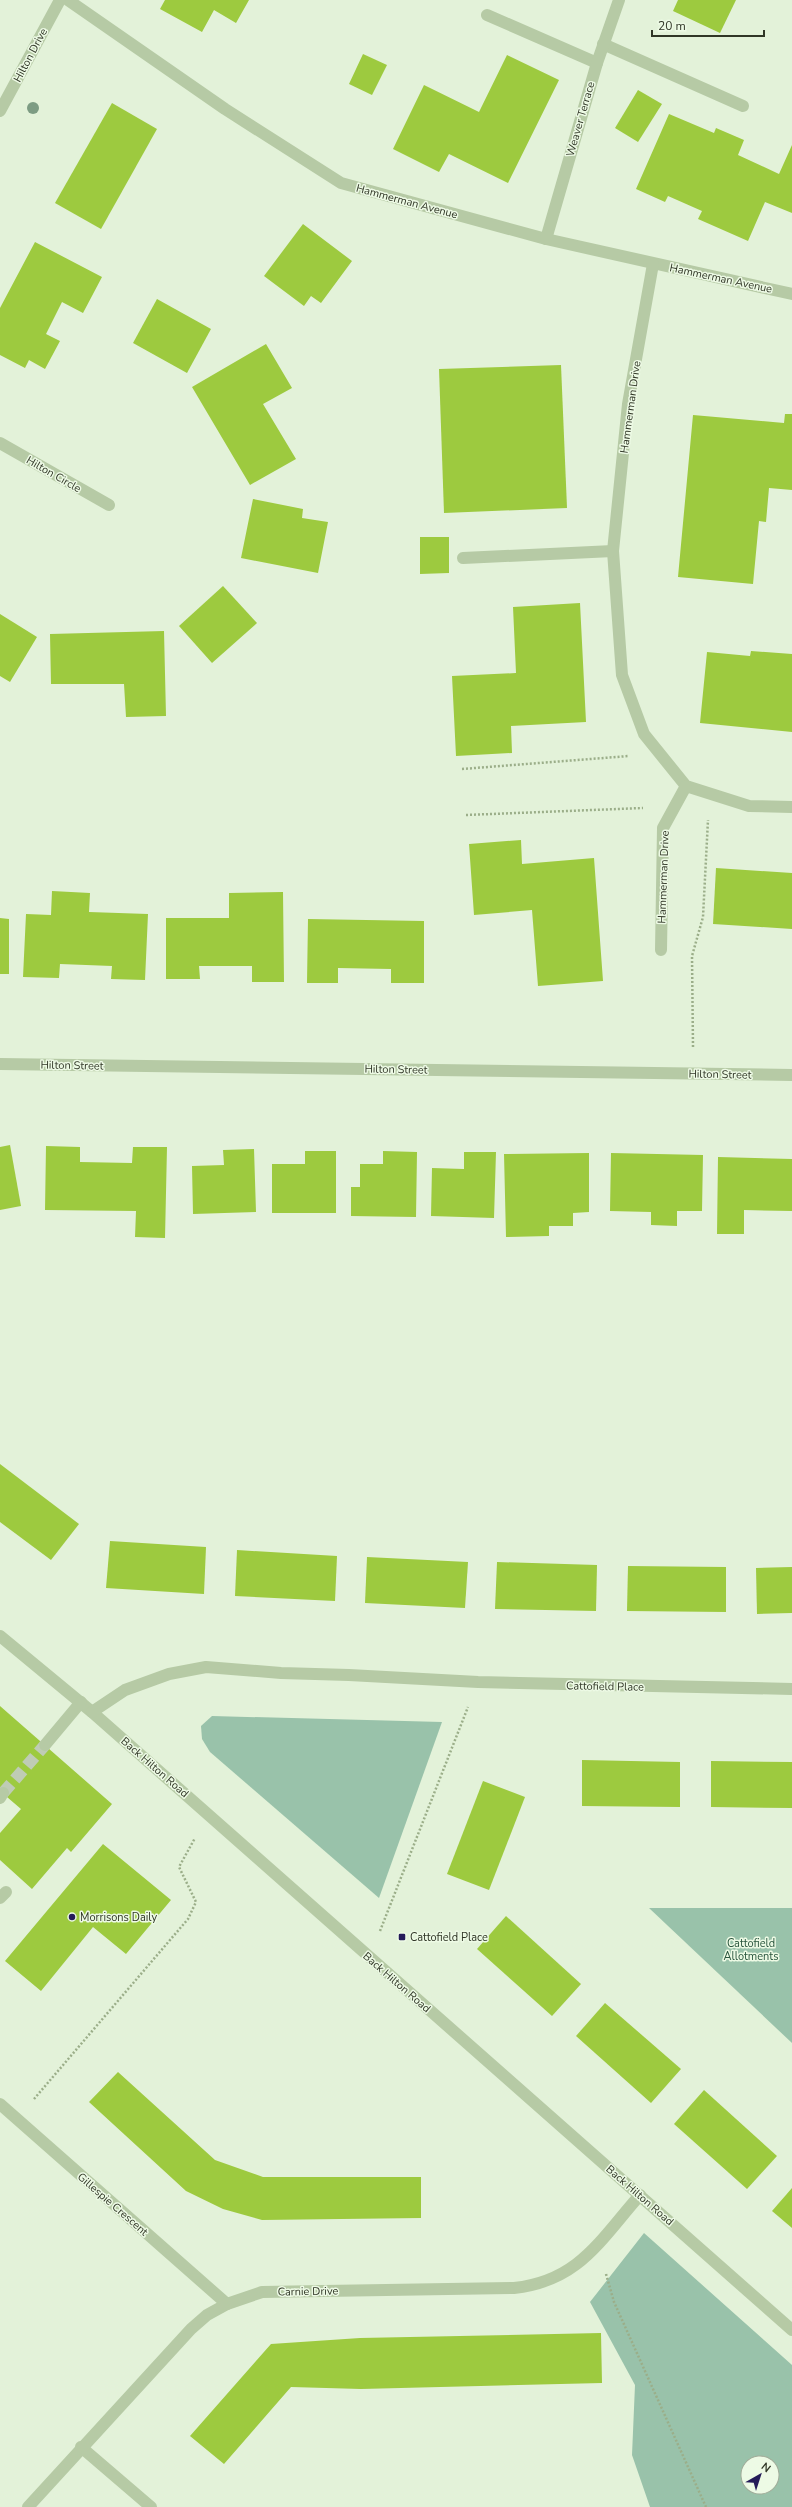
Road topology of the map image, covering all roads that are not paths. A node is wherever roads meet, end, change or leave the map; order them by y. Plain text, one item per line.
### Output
1 (60, 0) edge
2 (68, 0) edge
3 (619, 0) edge
4 (487, 16) dead end
5 (602, 44) junction
6 (597, 63) junction
7 (743, 106) dead end
8 (0, 110) edge
9 (546, 239) junction
10 (653, 264) junction
11 (792, 294) edge
12 (0, 443) edge
13 (109, 505) dead end
14 (614, 551) junction
15 (463, 558) dead end
16 (686, 786) junction
17 (792, 807) edge
18 (661, 950) dead end
19 (0, 1064) edge
20 (792, 1075) edge
21 (0, 1636) edge
22 (792, 1689) edge
23 (81, 1702) junction
24 (92, 1712) junction
25 (44, 1745) tunnel mouth
26 (0, 2104) edge
27 (640, 2195) junction
28 (227, 2304) junction
29 (792, 2330) edge
30 (82, 2447) junction
31 (28, 2507) edge
32 (151, 2507) edge

1 - 8 street, Hilton Drive
2 - 9 street, Hammerman Avenue
3 - 5 street, Weaver Terrace
4 - 6 street
5 - 6 street, Weaver Terrace
5 - 7 street
6 - 9 street, Weaver Terrace
9 - 10 street, Hammerman Avenue
10 - 11 street, Hammerman Avenue
10 - 14 street, Hammerman Drive
12 - 13 street, Hilton Circle
14 - 15 street
14 - 16 street, Hammerman Drive
16 - 17 street
16 - 18 street, Hammerman Drive
19 - 20 street, Hilton Street
21 - 23 street, Back Hilton Road
22 - 24 street, Cattofield Place
23 - 24 street, Back Hilton Road
23 - 25 street
24 - 27 street, Back Hilton Road
26 - 28 street, Gillespie Crescent
27 - 28 street, Carnie Drive
27 - 29 street, Back Hilton Road
28 - 30 street, Carnie Drive
30 - 31 street, Carnie Drive
30 - 32 street

